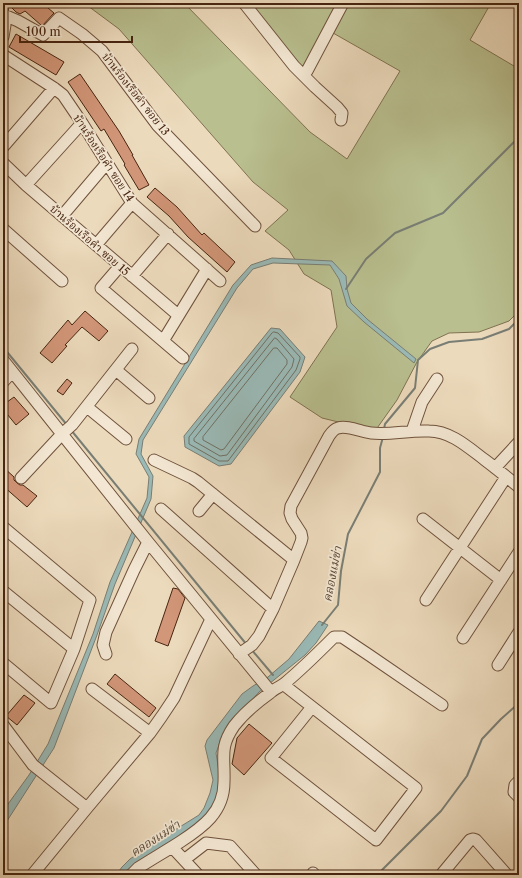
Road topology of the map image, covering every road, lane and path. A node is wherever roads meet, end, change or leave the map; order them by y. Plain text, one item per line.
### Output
1 (244, 3) edge
2 (343, 3) edge
3 (3, 14) edge
4 (3, 37) edge
5 (3, 55) edge
6 (307, 71) dead end
7 (54, 88) junction
8 (341, 120) dead end
9 (82, 123) junction
10 (3, 147) edge
11 (3, 163) edge
12 (107, 163) junction
13 (26, 185) junction
14 (132, 203) junction
15 (62, 216) junction
16 (255, 226) dead end
17 (3, 229) edge
18 (168, 234) junction
19 (96, 245) junction
20 (120, 266) junction
21 (207, 269) junction
22 (132, 276) junction
23 (62, 281) dead end
24 (220, 281) dead end
25 (178, 315) junction
26 (163, 341) junction
27 (132, 350) dead end
28 (183, 358) dead end
29 (3, 360) edge
30 (116, 370) junction
31 (12, 372) junction
32 (437, 379) dead end
33 (3, 382) edge
34 (149, 398) dead end
35 (86, 407) junction
36 (412, 431) junction
37 (62, 434) junction
38 (126, 439) dead end
39 (519, 442) edge
40 (154, 460) dead end
41 (495, 468) junction
42 (506, 477) junction
43 (20, 478) dead end
44 (519, 486) edge
45 (213, 494) junction
46 (161, 510) dead end
47 (199, 511) dead end
48 (423, 520) dead end
49 (3, 527) edge
50 (145, 538) junction
51 (460, 548) junction
52 (519, 552) edge
53 (294, 560) junction
54 (501, 580) junction
55 (3, 591) edge
56 (426, 600) dead end
57 (273, 609) junction
58 (211, 619) junction
59 (519, 632) edge
60 (463, 638) dead end
61 (74, 649) junction
62 (245, 649) junction
63 (106, 654) dead end
64 (3, 663) edge
65 (498, 665) dead end
66 (284, 685) junction
67 (92, 689) dead end
68 (271, 692) junction
69 (442, 705) dead end
70 (312, 707) junction
71 (3, 725) edge
72 (150, 733) junction
73 (519, 781) edge
74 (519, 797) edge
75 (87, 808) junction
76 (172, 847) junction
77 (184, 860) junction
78 (32, 875) edge
79 (131, 875) edge
80 (198, 875) edge
81 (256, 875) edge
82 (312, 875) edge
83 (315, 875) edge
84 (441, 875) edge
85 (507, 875) edge

1 - 8 street
2 - 6 street
3 - 4 street
3 - 16 street, บ้านร้องเรือคำ ซอย 13
5 - 7 street, บ้านร้องเรือคำ ซอย 14
7 - 9 street, บ้านร้องเรือคำ ซอย 14
7 - 10 street
9 - 12 street, บ้านร้องเรือคำ ซอย 14
9 - 13 street
11 - 13 street, บ้านร้องเรือคำ ซอย 15
12 - 14 street, บ้านร้องเรือคำ ซอย 14
12 - 15 street
13 - 15 street, บ้านร้องเรือคำ ซอย 15
14 - 18 street, บ้านร้องเรือคำ ซอย 14
14 - 19 street
15 - 19 street, บ้านร้องเรือคำ ซอย 15
17 - 23 street
18 - 21 street, บ้านร้องเรือคำ ซอย 14
18 - 22 street
19 - 20 street, บ้านร้องเรือคำ ซอย 15
20 - 22 street, บ้านร้องเรือคำ ซอย 15
20 - 26 street
21 - 24 street, บ้านร้องเรือคำ ซอย 14
21 - 25 street
22 - 25 street, บ้านร้องเรือคำ ซอย 15
25 - 26 street
26 - 28 street
27 - 30 street
29 - 31 street
30 - 34 street
30 - 35 street
31 - 33 street
31 - 37 street
32 - 36 street
35 - 37 street
35 - 38 street
36 - 41 street
36 - 53 street
37 - 43 street
37 - 50 street
39 - 41 street
40 - 45 street
41 - 42 street
42 - 44 street
42 - 51 street
45 - 47 street
45 - 53 street
46 - 57 street
48 - 51 street
49 - 61 street
50 - 58 street
50 - 63 street
51 - 54 street
51 - 56 street
52 - 54 street
53 - 57 street
54 - 60 street
55 - 61 street
57 - 62 street
58 - 62 street
58 - 72 street
59 - 65 street
61 - 64 street
62 - 68 street
66 - 68 street
66 - 69 street
66 - 70 street
67 - 72 street
68 - 76 street
70 - 70 street
71 - 75 street
72 - 75 street
73 - 74 street
75 - 78 street
76 - 77 street
76 - 79 street
77 - 80 street
77 - 81 street
82 - 83 street
84 - 85 street

